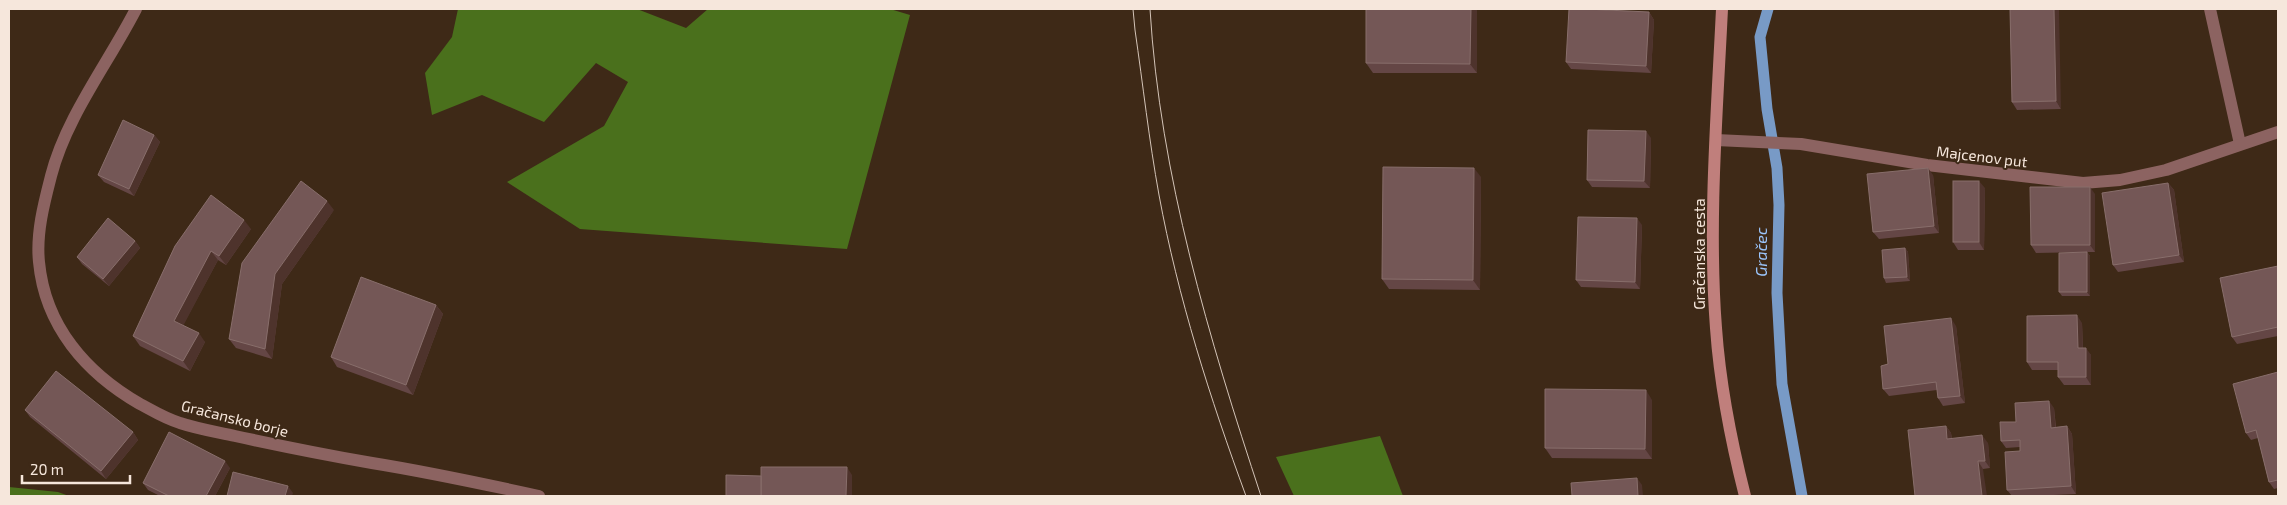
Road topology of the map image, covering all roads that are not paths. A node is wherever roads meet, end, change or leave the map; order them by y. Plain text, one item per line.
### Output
1 (136, 9) edge
2 (1722, 9) edge
3 (2210, 9) edge
4 (2278, 132) edge
5 (1716, 140) junction
6 (2240, 144) junction
7 (539, 496) edge
8 (1745, 496) edge

1 - 7 street, Gračansko borje
2 - 5 main road, Gračanska cesta
3 - 6 street
4 - 6 street, Majcenov put
5 - 6 street, Majcenov put
5 - 8 main road, Gračanska cesta

